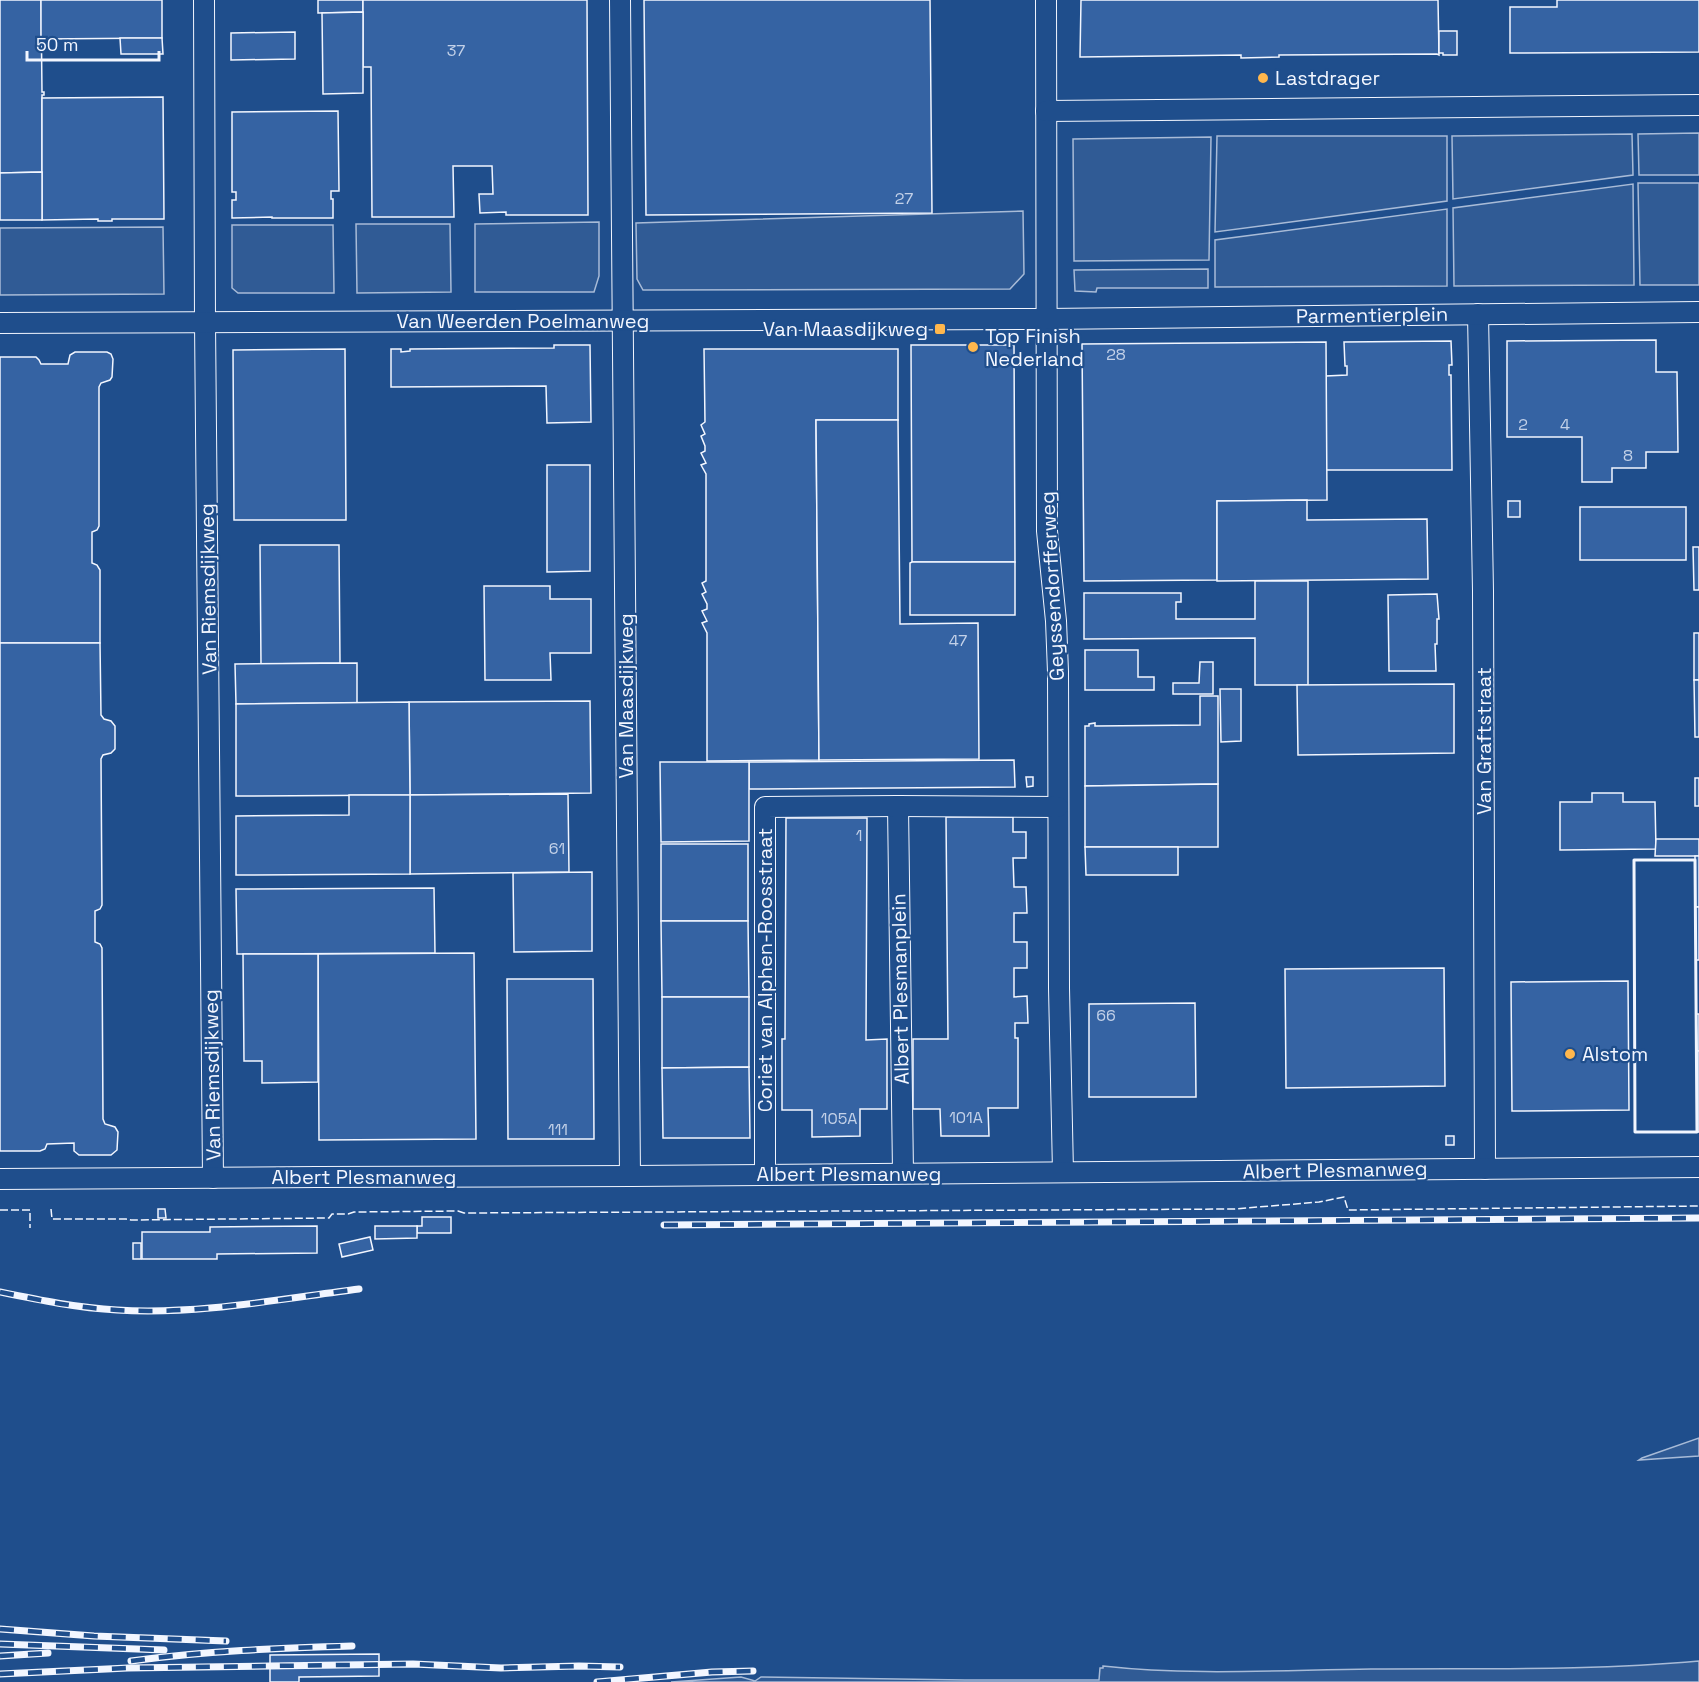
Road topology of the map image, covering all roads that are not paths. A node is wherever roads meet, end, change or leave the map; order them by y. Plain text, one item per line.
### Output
1 (204, 0) edge
2 (620, 0) edge
3 (1047, 0) edge
4 (1699, 105) edge
5 (1046, 111) junction
6 (1699, 312) edge
7 (1478, 314) junction
8 (1046, 319) junction
9 (623, 320) junction
10 (205, 322) junction
11 (0, 323) edge
12 (898, 806) junction
13 (1058, 807) junction
14 (1699, 1167) edge
15 (1485, 1168) junction
16 (1063, 1172) junction
17 (903, 1173) junction
18 (765, 1174) junction
19 (630, 1176) junction
20 (213, 1178) junction
21 (0, 1179) edge

1 - 10 street, Van Riemsdijkweg
2 - 9 street, Van Maasdijkweg
3 - 5 street, Geyssendorfferweg
4 - 5 street
5 - 8 street, Geyssendorfferweg
6 - 7 street, Parmentierplein
7 - 8 street, Parmentierplein
7 - 15 street, Van Graftstraat
8 - 9 street, Van Weerden Poelmanweg
8 - 13 street, Geyssendorfferweg
9 - 10 street, Van Weerden Poelmanweg
9 - 19 street, Van Maasdijkweg
10 - 11 street, Van Weerden Poelmanweg
10 - 20 street, Van Riemsdijkweg
12 - 13 street, Coriet van Alphen-Roosstraat
12 - 17 street, Albert Plesmanplein
12 - 18 street, Coriet van Alphen-Roosstraat
13 - 16 street, Geyssendorfferweg
14 - 15 street, Albert Plesmanweg
15 - 16 street, Albert Plesmanweg
16 - 17 street, Albert Plesmanweg
17 - 18 street, Albert Plesmanweg
18 - 19 street, Albert Plesmanweg
19 - 20 street, Albert Plesmanweg
20 - 21 street, Albert Plesmanweg

